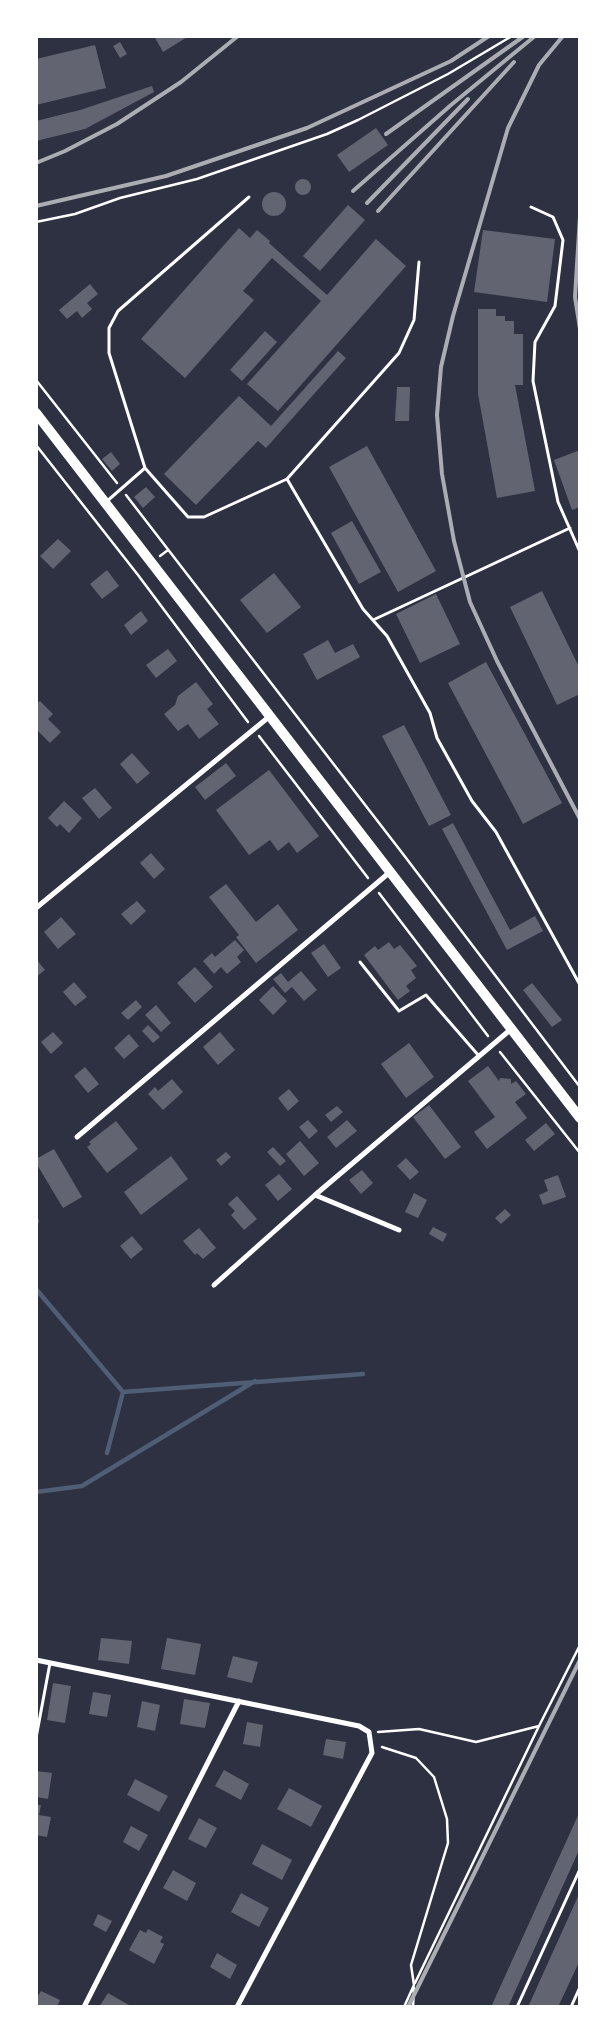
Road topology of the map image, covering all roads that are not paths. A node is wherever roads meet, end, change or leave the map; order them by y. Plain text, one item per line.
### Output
1 (248, 197) dead end
2 (531, 207) dead end
3 (418, 262) dead end
4 (36, 413) edge
5 (145, 468) junction
6 (287, 480) junction
7 (105, 502) junction
8 (570, 528) junction
9 (580, 552) edge
10 (373, 620) junction
11 (270, 716) junction
12 (390, 872) junction
13 (36, 908) edge
14 (360, 962) dead end
15 (580, 985) edge
16 (510, 1030) junction
17 (479, 1056) junction
18 (580, 1118) edge
19 (77, 1137) dead end
20 (315, 1195) junction
21 (399, 1230) dead end
22 (214, 1284) dead end
23 (36, 1660) edge
24 (50, 1663) junction
25 (239, 1700) junction
26 (36, 1738) edge
27 (580, 1869) edge
28 (580, 1987) edge
29 (84, 2007) edge
30 (237, 2007) edge
31 (518, 2007) edge
32 (571, 2007) edge

1 - 5 lane
2 - 8 lane
3 - 6 lane
4 - 7 main road
5 - 6 lane
5 - 7 lane
6 - 10 lane
7 - 11 main road
8 - 9 lane
8 - 10 lane
10 - 15 lane
11 - 12 main road
11 - 13 street
12 - 16 main road
12 - 19 street
14 - 17 lane
16 - 17 street
16 - 18 main road
17 - 20 street
20 - 21 street
20 - 22 street
23 - 24 street
24 - 25 street
24 - 26 lane
25 - 29 street
25 - 30 street
27 - 31 lane
28 - 32 lane

